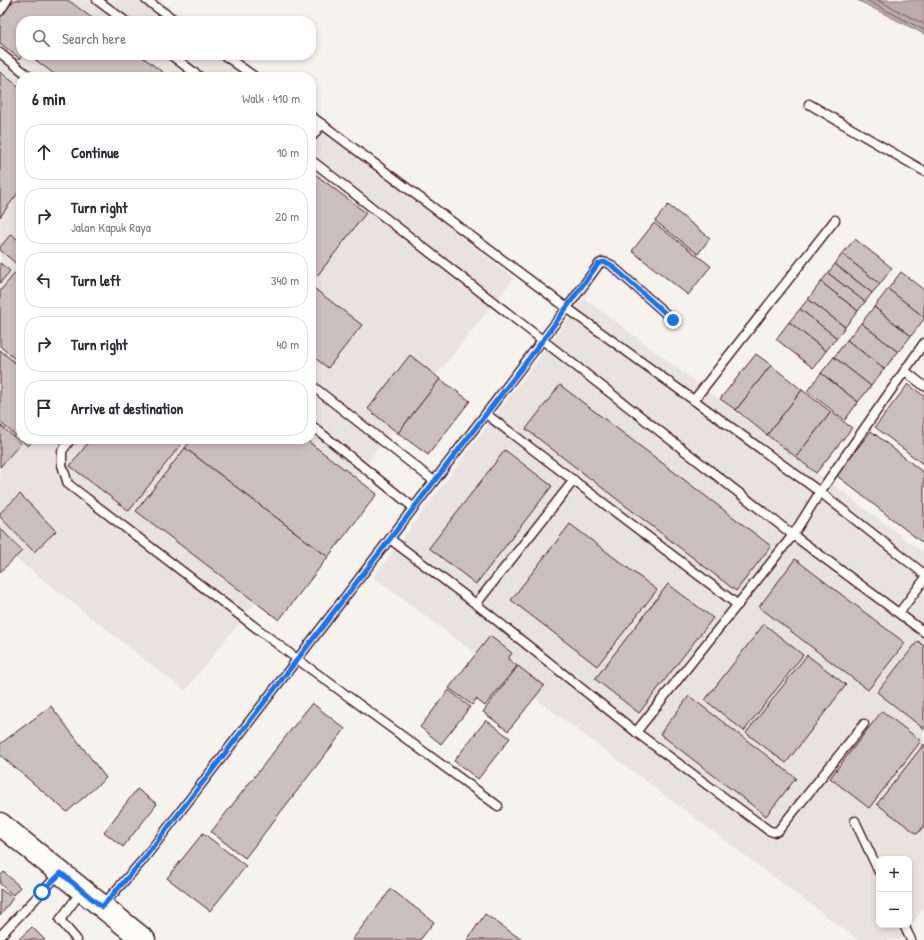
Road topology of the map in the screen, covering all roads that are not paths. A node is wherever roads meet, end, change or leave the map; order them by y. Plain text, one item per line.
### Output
1 (7, 0) edge
2 (97, 0) edge
3 (146, 0) edge
4 (0, 11) edge
5 (118, 16) edge
6 (169, 16) edge
7 (0, 54) edge
8 (177, 60) edge
9 (231, 60) edge
10 (23, 72) edge
11 (193, 72) edge
12 (248, 72) edge
13 (809, 104) dead end
14 (316, 120) edge
15 (322, 124) junction
16 (316, 132) edge
17 (316, 164) edge
18 (924, 171) edge
19 (835, 220) dead end
20 (567, 308) junction
21 (673, 320) dead end
22 (543, 340) junction
23 (924, 343) edge
24 (905, 371) junction
25 (924, 386) edge
26 (316, 389) edge
27 (694, 400) junction
28 (486, 414) junction
29 (316, 429) edge
30 (67, 444) edge
31 (574, 480) junction
32 (434, 481) junction
33 (820, 492) junction
34 (414, 508) junction
35 (793, 535) junction
36 (390, 539) junction
37 (924, 574) edge
38 (924, 580) edge
39 (476, 604) junction
40 (738, 605) junction
41 (899, 613) junction
42 (924, 632) edge
43 (297, 659) junction
44 (864, 724) dead end
45 (636, 732) junction
46 (498, 806) dead end
47 (855, 821) dead end
48 (0, 824) edge
49 (876, 866) edge
50 (61, 873) junction
51 (82, 891) junction
52 (102, 907) junction
53 (905, 928) edge
54 (0, 936) edge
55 (135, 936) edge
56 (77, 940) edge
57 (911, 940) edge

1 - 4 lane
2 - 5 lane
3 - 6 lane
7 - 10 lane
8 - 11 lane
9 - 12 lane
13 - 18 lane
14 - 15 lane
15 - 16 lane
15 - 20 lane
17 - 22 lane
19 - 27 lane
20 - 21 lane
20 - 22 lane
20 - 27 lane
22 - 28 lane
22 - 35 lane
23 - 24 lane
24 - 25 lane
24 - 33 lane
26 - 32 lane
27 - 33 lane
28 - 31 lane
28 - 32 lane
29 - 34 lane
30 - 43 lane
31 - 39 lane
31 - 40 lane
32 - 34 lane
33 - 35 lane
33 - 37 lane
34 - 36 lane
35 - 40 lane
35 - 41 lane
36 - 39 lane
36 - 43 lane
38 - 41 lane
39 - 45 lane
40 - 45 lane
41 - 42 lane
43 - 46 lane
43 - 52 lane
44 - 45 lane
47 - 49 lane
48 - 50 main road
50 - 51 main road
50 - 54 lane
51 - 52 main road
51 - 56 lane
52 - 55 main road
53 - 57 lane

